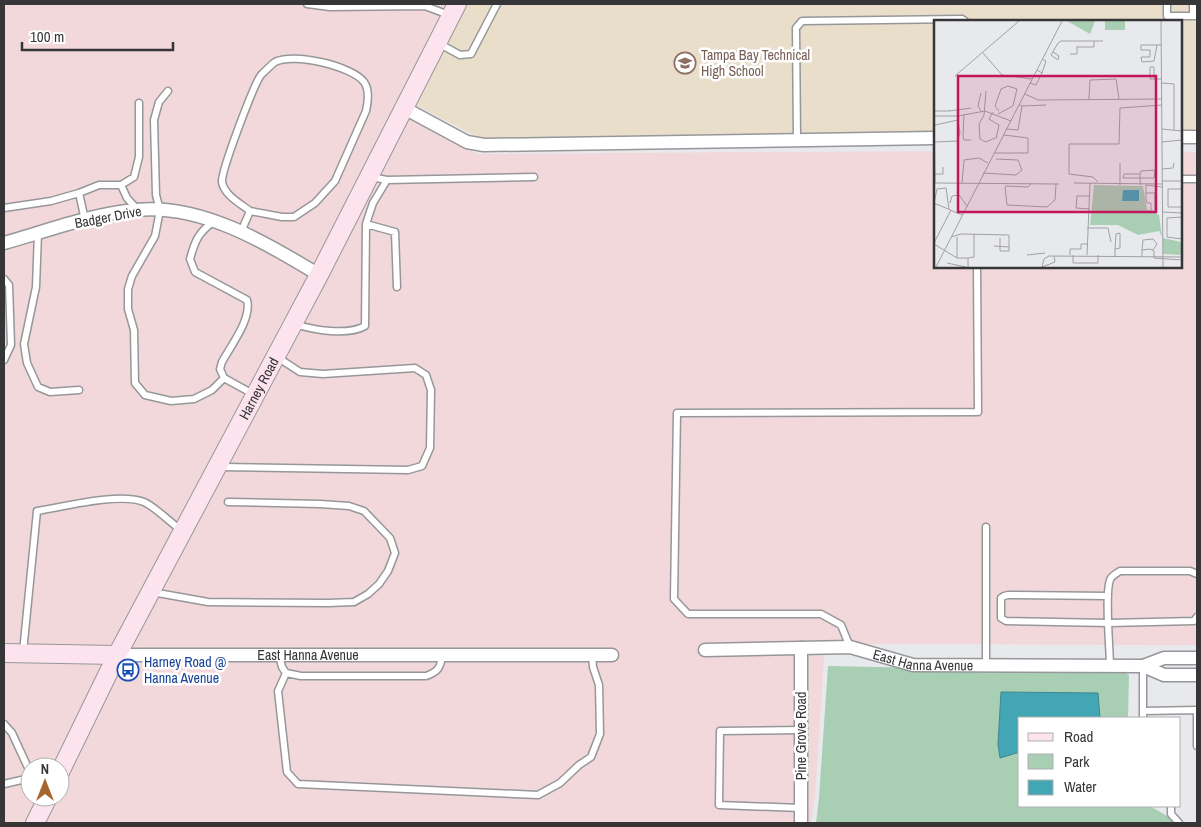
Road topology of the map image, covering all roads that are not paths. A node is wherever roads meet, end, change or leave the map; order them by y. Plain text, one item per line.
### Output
1 (307, 4) edge
2 (496, 4) edge
3 (1167, 4) edge
4 (1193, 4) edge
5 (454, 10) edge
6 (1195, 16) edge
7 (964, 20) edge
8 (437, 42) junction
9 (168, 91) dead end
10 (139, 104) dead end
11 (404, 108) junction
12 (1181, 137) edge
13 (1197, 137) edge
14 (934, 138) edge
15 (797, 139) junction
16 (534, 177) dead end
17 (378, 178) junction
18 (1181, 179) edge
19 (1197, 179) edge
20 (121, 185) junction
21 (79, 193) junction
22 (4, 208) edge
23 (136, 210) junction
24 (160, 210) junction
25 (250, 211) junction
26 (85, 220) junction
27 (214, 221) junction
28 (366, 224) junction
29 (241, 232) junction
30 (38, 233) junction
31 (4, 243) edge
32 (976, 268) edge
33 (319, 275) junction
34 (4, 279) edge
35 (397, 287) dead end
36 (293, 324) junction
37 (276, 357) junction
38 (4, 360) edge
39 (224, 378) junction
40 (79, 390) dead end
41 (255, 395) junction
42 (217, 467) junction
43 (228, 502) dead end
44 (986, 527) dead end
45 (183, 531) junction
46 (1197, 574) edge
47 (151, 591) junction
48 (1108, 596) junction
49 (1197, 617) edge
50 (1109, 623) junction
51 (802, 648) junction
52 (850, 648) junction
53 (705, 650) dead end
54 (4, 653) edge
55 (22, 654) junction
56 (117, 655) junction
57 (279, 655) junction
58 (442, 655) junction
59 (592, 655) junction
60 (612, 655) dead end
61 (1197, 658) edge
62 (986, 666) junction
63 (1110, 666) junction
64 (1143, 666) junction
65 (286, 672) junction
66 (1197, 675) edge
67 (1143, 711) junction
68 (1143, 717) edge
69 (4, 724) edge
70 (801, 730) junction
71 (1197, 746) edge
72 (23, 757) edge
73 (67, 757) edge
74 (20, 780) edge
75 (4, 784) edge
76 (43, 807) edge
77 (1171, 807) edge
78 (801, 808) junction
79 (35, 823) edge
80 (801, 823) edge
81 (1180, 823) edge

1 - 5 lane
2 - 8 lane
3 - 6 lane
4 - 6 lane
5 - 8 street, Harney Road
7 - 15 lane
8 - 11 street, Harney Road
9 - 24 lane
10 - 20 lane
11 - 15 street
11 - 17 street, Harney Road
12 - 13 street
14 - 15 street
16 - 17 lane
17 - 28 lane
17 - 33 street, Harney Road
18 - 19 lane
20 - 21 lane
20 - 23 lane
21 - 22 lane
21 - 26 lane
23 - 24 street, Badger Drive
23 - 26 street, Badger Drive
24 - 27 street, Badger Drive
24 - 39 lane
25 - 25 lane
25 - 29 lane
26 - 30 street, Badger Drive
27 - 29 street, Badger Drive
27 - 39 lane
28 - 35 lane
28 - 36 lane
29 - 33 street, Badger Drive
30 - 31 street, Badger Drive
30 - 40 lane
32 - 52 lane
33 - 36 street, Harney Road
34 - 38 lane
36 - 37 street, Harney Road
37 - 41 street, Harney Road
37 - 42 lane
39 - 41 lane
41 - 42 street, Harney Road
42 - 45 street, Harney Road
43 - 47 lane
44 - 62 lane
45 - 47 street, Harney Road
45 - 55 lane
46 - 48 lane
47 - 56 street, Harney Road
48 - 50 lane
48 - 50 lane
49 - 50 lane
50 - 63 lane
51 - 52 street, East Hanna Avenue
51 - 53 street, East Hanna Avenue
51 - 70 street, Pine Grove Road
52 - 62 street, East Hanna Avenue
54 - 55 street, East Hanna Avenue
55 - 56 street, East Hanna Avenue
56 - 57 street, East Hanna Avenue
56 - 73 street, Harney Road
57 - 58 street, East Hanna Avenue
57 - 65 lane
58 - 59 street, East Hanna Avenue
58 - 65 lane
59 - 60 street, East Hanna Avenue
59 - 65 lane
61 - 64 street, East Hanna Avenue
62 - 63 street, East Hanna Avenue
63 - 64 street, East Hanna Avenue
64 - 66 street, East Hanna Avenue
64 - 67 lane
67 - 68 lane
67 - 71 lane
69 - 72 lane
70 - 78 street, Pine Grove Road
70 - 78 lane
74 - 75 lane
76 - 79 street
77 - 81 lane
78 - 80 street, Pine Grove Road

